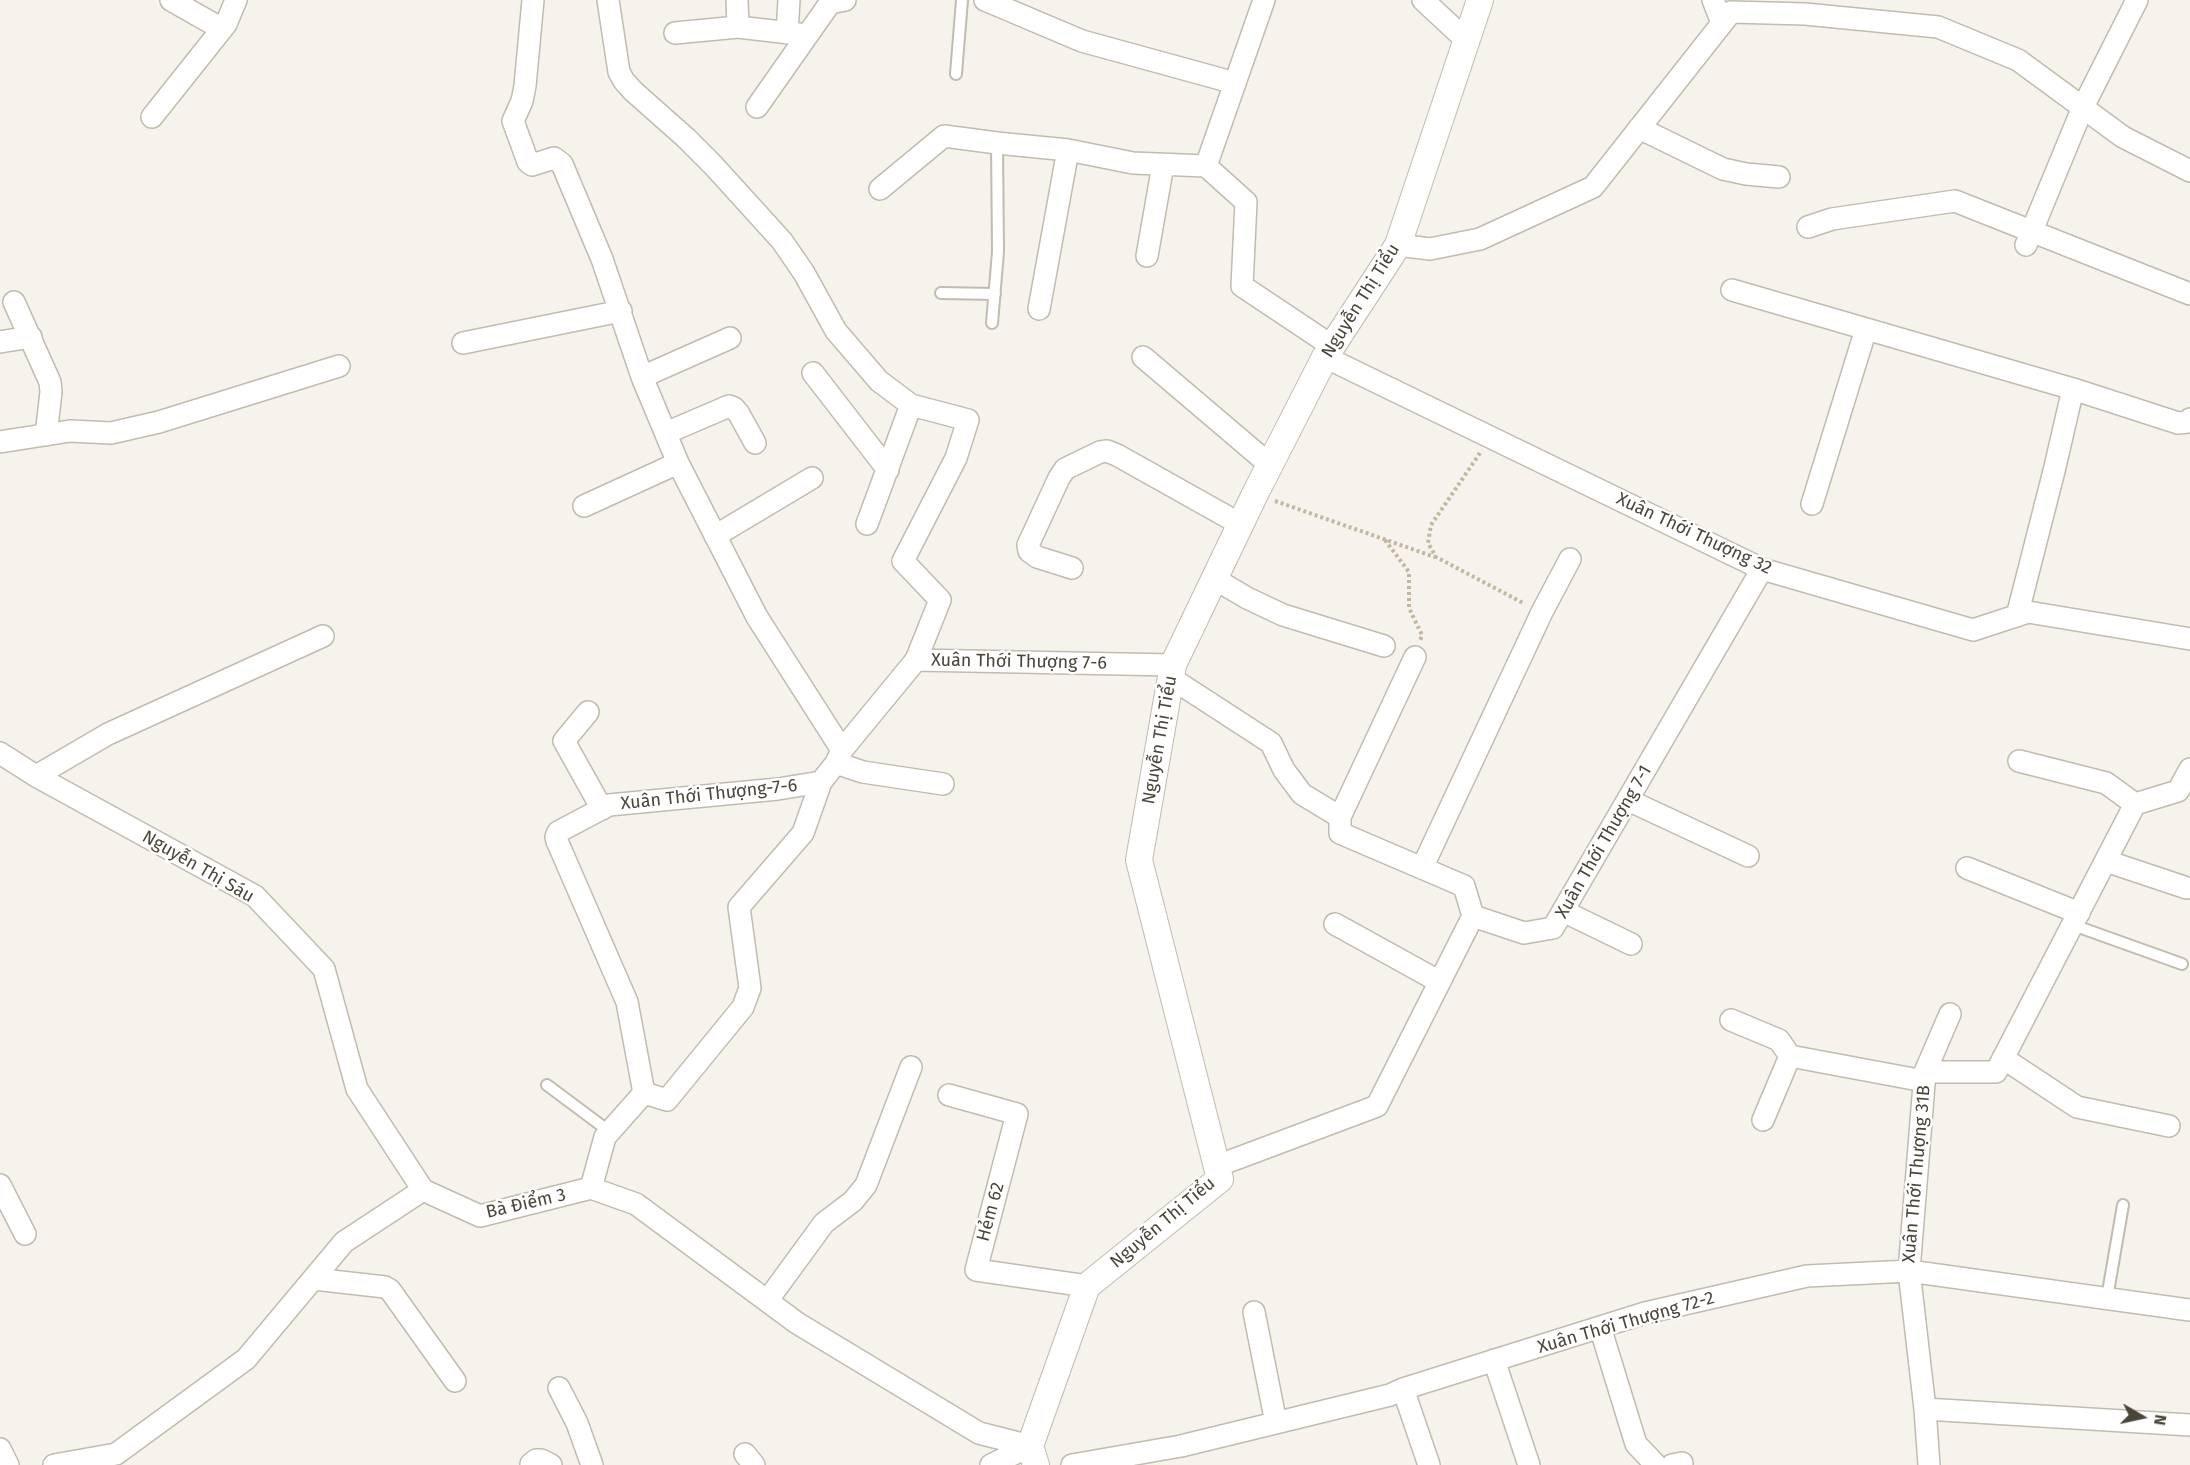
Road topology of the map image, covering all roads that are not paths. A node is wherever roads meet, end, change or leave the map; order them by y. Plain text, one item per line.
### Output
1 (171, 0) edge
2 (236, 0) edge
3 (533, 0) edge
4 (608, 0) edge
5 (736, 0) edge
6 (789, 0) edge
7 (845, 0) edge
8 (962, 0) edge
9 (985, 0) edge
10 (1264, 0) edge
11 (1423, 0) edge
12 (1480, 0) edge
13 (1713, 0) edge
14 (2137, 0) edge
15 (1840, 9) edge
16 (1722, 23) junction
17 (738, 27) junction
18 (222, 29) junction
19 (675, 33) dead end
20 (797, 34) junction
21 (1466, 40) junction
22 (956, 74) dead end
23 (1235, 83) junction
24 (757, 107) dead end
25 (2083, 107) junction
26 (152, 117) dead end
27 (1639, 128) junction
28 (997, 143) junction
29 (1068, 150) junction
30 (1163, 165) junction
31 (1206, 166) junction
32 (2190, 171) edge
33 (1779, 177) dead end
34 (880, 189) dead end
35 (1808, 227) dead end
36 (2029, 238) junction
37 (1398, 245) junction
38 (1147, 256) dead end
39 (1732, 290) dead end
40 (941, 292) dead end
41 (995, 294) junction
42 (2190, 294) edge
43 (14, 302) dead end
44 (1039, 309) dead end
45 (621, 311) junction
46 (992, 323) dead end
47 (1866, 329) junction
48 (31, 337) junction
49 (730, 338) dead end
50 (0, 342) edge
51 (463, 343) dead end
52 (1329, 351) junction
53 (1143, 357) dead end
54 (339, 366) dead end
55 (813, 374) dead end
56 (642, 376) junction
57 (2073, 389) junction
58 (911, 405) junction
59 (2190, 418) edge
60 (666, 433) junction
61 (46, 435) junction
62 (0, 442) edge
63 (754, 442) dead end
64 (678, 463) junction
65 (1270, 465) junction
66 (888, 470) junction
67 (812, 478) dead end
68 (1812, 504) dead end
69 (584, 506) dead end
70 (1240, 524) junction
71 (867, 525) dead end
72 (715, 536) junction
73 (1570, 559) dead end
74 (1072, 568) dead end
75 (1762, 569) junction
76 (1215, 579) junction
77 (2016, 616) junction
78 (323, 636) dead end
79 (2190, 639) edge
80 (1384, 646) dead end
81 (1415, 657) road end
82 (916, 660) junction
83 (1172, 671) junction
84 (588, 712) dead end
85 (0, 753) edge
86 (839, 756) junction
87 (2019, 761) dead end
88 (2189, 775) edge
89 (36, 776) junction
90 (821, 782) junction
91 (943, 784) dead end
92 (1628, 800) junction
93 (2135, 804) junction
94 (602, 809) junction
95 (1340, 817) junction
96 (1748, 856) dead end
97 (2106, 861) junction
98 (1422, 868) junction
99 (1967, 868) dead end
100 (2187, 888) dead end
101 (1563, 911) junction
102 (1473, 916) junction
103 (2076, 919) junction
104 (1335, 924) dead end
105 (1631, 944) dead end
106 (2182, 964) dead end
107 (1440, 982) junction
108 (1950, 1014) dead end
109 (1731, 1020) dead end
110 (1790, 1056) junction
111 (2003, 1058) junction
112 (911, 1067) dead end
113 (1925, 1077) junction
114 (548, 1085) dead end
115 (644, 1094) junction
116 (949, 1095) dead end
117 (1763, 1120) dead end
118 (2169, 1126) dead end
119 (610, 1132) junction
120 (1216, 1166) junction
121 (0, 1185) edge
122 (591, 1188) junction
123 (423, 1190) junction
124 (2123, 1205) dead end
125 (24, 1234) dead end
126 (1910, 1271) junction
127 (314, 1279) junction
128 (1087, 1286) junction
129 (2107, 1299) junction
130 (767, 1301) junction
131 (2190, 1310) edge
132 (1254, 1312) dead end
133 (1600, 1327) junction
134 (1494, 1360) junction
135 (455, 1381) dead end
136 (559, 1388) dead end
137 (1403, 1389) junction
138 (1925, 1408) junction
139 (1276, 1423) junction
140 (2190, 1425) edge
141 (0, 1449) edge
142 (1033, 1456) edge
143 (117, 1460) edge
144 (8, 1465) edge
145 (54, 1465) edge
146 (592, 1465) edge
147 (991, 1465) edge
148 (1072, 1465) edge
149 (1428, 1465) edge
150 (1529, 1465) edge
151 (1656, 1465) edge
152 (1929, 1465) edge

1 - 18 street
2 - 18 street
3 - 45 street
4 - 58 street
5 - 17 street
6 - 20 street
7 - 20 street
8 - 22 lane
9 - 23 street
10 - 23 street
11 - 21 street
12 - 21 street, Nguyễn Thị Tiểu
13 - 16 street
14 - 25 street
15 - 16 street
15 - 25 street
16 - 27 street
17 - 19 street
17 - 20 street
18 - 26 street
20 - 24 street
21 - 37 street, Nguyễn Thị Tiểu
23 - 31 street
25 - 32 street
25 - 36 street
27 - 33 street
27 - 37 street
28 - 29 street
28 - 34 street
28 - 41 lane
29 - 30 street
29 - 44 street
30 - 31 street
30 - 38 street
31 - 52 street, Xuân Thới Thượng 32
35 - 36 street
36 - 42 street
37 - 52 street, Nguyễn Thị Tiểu
39 - 47 street
40 - 41 lane
41 - 46 lane
43 - 48 street
45 - 51 street
45 - 56 street
47 - 57 street
47 - 68 street
48 - 50 street
48 - 61 street
49 - 56 street
52 - 65 street, Nguyễn Thị Tiểu
52 - 75 street, Xuân Thới Thượng 32
53 - 65 street
54 - 61 street
55 - 66 street
56 - 60 street
57 - 59 street
57 - 77 street
58 - 66 street
58 - 82 street
60 - 63 street
60 - 64 street
61 - 62 street
64 - 69 street
64 - 72 street
65 - 70 street, Nguyễn Thị Tiểu
66 - 71 street
67 - 72 street
70 - 74 street
70 - 76 street, Nguyễn Thị Tiểu
72 - 86 street
73 - 98 street
75 - 77 street, Xuân Thới Thượng 32
75 - 92 street, Xuân Thới Thượng 7-1
76 - 80 street
76 - 83 street, Nguyễn Thị Tiểu
77 - 79 street, Xuân Thới Thượng 32
78 - 89 street
81 - 95 street
82 - 83 street, Xuân Thới Thượng 7-6
82 - 86 street, Xuân Thới Thượng 7-6
83 - 95 street
83 - 120 street, Nguyễn Thị Tiểu
84 - 94 street
85 - 89 street, Nguyễn Thị Sáu
86 - 90 street, Xuân Thới Thượng 7-6
86 - 91 street
87 - 93 street
88 - 93 street
89 - 123 street, Nguyễn Thị Sáu
90 - 94 street, Xuân Thới Thượng-7-6
90 - 115 street, Xuân Thới Thượng 7-6
92 - 96 street
92 - 101 street, Xuân Thới Thượng 7-1
93 - 97 street, Xuân Thới Thượng 31B
94 - 115 street, Xuân Thới Thượng-7-6
95 - 98 street
97 - 100 street
97 - 103 street, Xuân Thới Thượng 31B
98 - 102 street
99 - 103 street
101 - 102 street, Xuân Thới Thượng 7-1
101 - 105 street
102 - 107 street
103 - 106 lane
103 - 111 street, Xuân Thới Thượng 31B
104 - 107 street
107 - 120 street
108 - 113 street
109 - 110 street
110 - 113 street
110 - 117 street
111 - 113 street, Xuân Thới Thượng 31B
111 - 118 street
112 - 130 street
113 - 126 street, Xuân Thới Thượng 31B
114 - 119 lane
115 - 119 street
116 - 128 street, Hẻm 62
119 - 122 street
120 - 128 street, Nguyễn Thị Tiểu
121 - 125 street
122 - 123 street, Bà Điểm 3
122 - 130 street, Bà Điểm 3
123 - 127 street
124 - 129 lane
126 - 129 street, Xuân Thới Thượng 72-2
126 - 133 street, Xuân Thới Thượng 72-2
126 - 138 street, Xuân Thới Thượng 31B
127 - 135 street
127 - 143 street
128 - 142 street
129 - 131 street, Xuân Thới Thượng 72-2
130 - 142 street, Bà Điểm 3
132 - 139 street
133 - 134 street, Xuân Thới Thượng 72-2
133 - 151 street
134 - 137 street, Xuân Thới Thượng 72-2
134 - 150 street
136 - 146 street
137 - 139 street, Xuân Thới Thượng 72-2
137 - 149 street
138 - 140 street
138 - 152 street, Xuân Thới Thượng 31B
139 - 148 street, Xuân Thới Thượng 72-2
141 - 144 street
142 - 147 street
143 - 145 street

